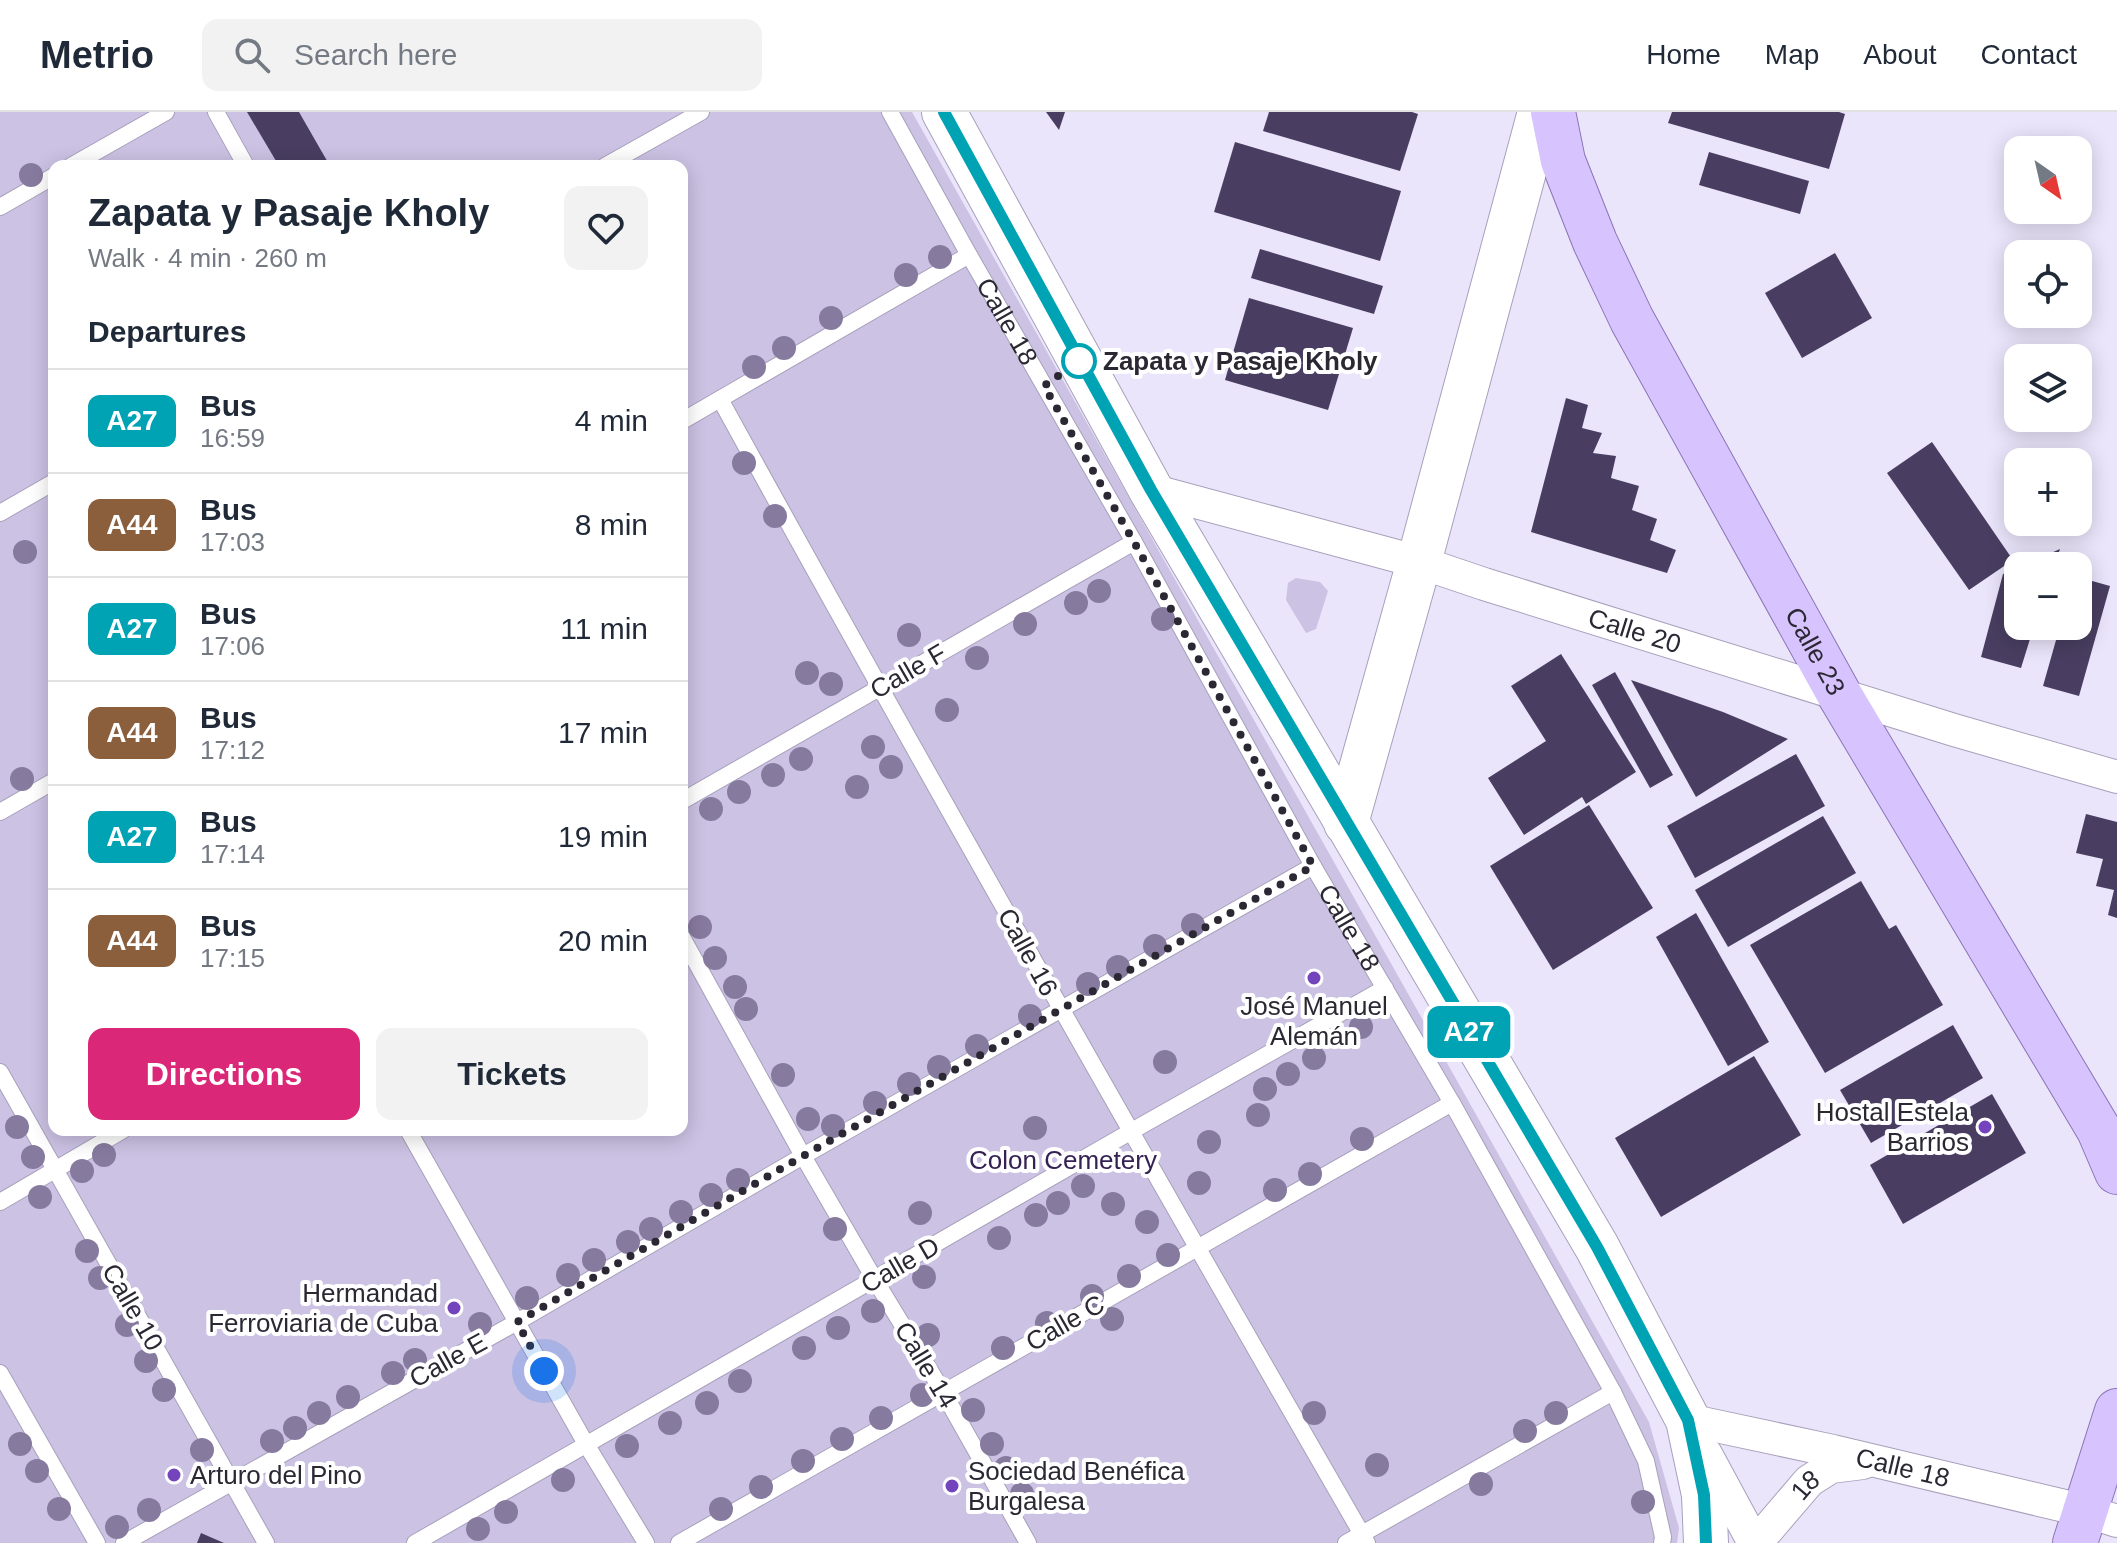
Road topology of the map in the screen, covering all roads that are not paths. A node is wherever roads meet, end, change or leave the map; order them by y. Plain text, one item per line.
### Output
1 (166, 112) edge
2 (216, 112) edge
3 (701, 112) edge
4 (890, 112) edge
5 (944, 112) edge
6 (1540, 112) edge
7 (1553, 112) edge
8 (82, 160) edge
9 (243, 160) edge
10 (616, 160) edge
11 (48, 179) edge
12 (0, 207) edge
13 (969, 255) junction
14 (720, 399) junction
15 (688, 418) edge
16 (48, 485) edge
17 (1151, 490) junction
18 (0, 513) edge
19 (1134, 542) junction
20 (1419, 562) junction
21 (879, 687) junction
22 (1839, 694) junction
23 (2117, 777) edge
24 (48, 784) edge
25 (688, 798) edge
26 (0, 812) edge
27 (1346, 823) junction
28 (1313, 866) junction
29 (688, 948) edge
30 (1385, 988) junction
31 (1061, 1010) junction
32 (0, 1072) edge
33 (1452, 1103) junction
34 (1130, 1132) junction
35 (113, 1136) edge
36 (411, 1136) edge
37 (803, 1156) junction
38 (55, 1169) junction
39 (2117, 1172) edge
40 (0, 1202) edge
41 (1196, 1248) junction
42 (875, 1280) junction
43 (517, 1322) junction
44 (0, 1373) edge
45 (943, 1392) junction
46 (1613, 1392) junction
47 (2117, 1411) edge
48 (1688, 1420) junction
49 (586, 1444) junction
50 (1874, 1461) junction
51 (233, 1482) junction
52 (2093, 1525) edge
53 (1364, 1539) edge
54 (97, 1543) edge
55 (124, 1543) edge
56 (266, 1543) edge
57 (415, 1543) edge
58 (646, 1543) edge
59 (679, 1543) edge
60 (1028, 1543) edge
61 (1346, 1543) edge
62 (1662, 1543) edge
63 (1706, 1543) edge
64 (1755, 1543) edge

1 - 8 lane
2 - 9 lane
3 - 10 lane
4 - 13 lane, Calle 18
5 - 17 main road
6 - 20 main road
7 - 22 main road, Calle 23
11 - 12 lane
13 - 14 lane
13 - 19 lane, Calle 18
14 - 15 lane
14 - 21 lane, Calle 16
16 - 18 lane
17 - 20 street, Calle 20
17 - 27 main road
19 - 21 lane, Calle F
19 - 28 lane, Calle 18
20 - 22 street, Calle 20
20 - 27 main road
21 - 25 lane, Calle F
21 - 31 lane, Calle 16
22 - 23 street, Calle 20
22 - 39 main road, Calle 23
24 - 26 lane
27 - 48 main road
28 - 30 lane, Calle 18
28 - 31 lane, Calle E
29 - 37 lane, Calle 14
30 - 33 lane, Calle 18
30 - 34 lane, Calle D
31 - 34 lane, Calle 16
31 - 37 lane, Calle E
32 - 38 lane, Calle 10
33 - 41 lane, Calle C
33 - 46 lane, Calle 18
34 - 41 lane, Calle 16
34 - 42 lane, Calle D
35 - 38 lane
36 - 43 lane
37 - 42 lane, Calle 14
37 - 43 lane, Calle E
38 - 40 lane
38 - 51 lane, Calle 10
41 - 45 lane, Calle C
41 - 53 lane, Calle 16
42 - 45 lane, Calle 14
42 - 49 lane, Calle D
43 - 49 lane
43 - 51 lane, Calle E
44 - 54 lane
45 - 59 lane, Calle C
45 - 60 lane, Calle 14
46 - 53 lane
46 - 62 lane, Calle 18
47 - 52 main road
48 - 50 street, Calle 18
48 - 63 main road
48 - 64 street
49 - 57 lane, Calle D
49 - 58 lane
50 - 52 street, Calle 18
50 - 64 street, 18
51 - 55 lane, Calle E
51 - 56 lane, Calle 10
53 - 61 lane

